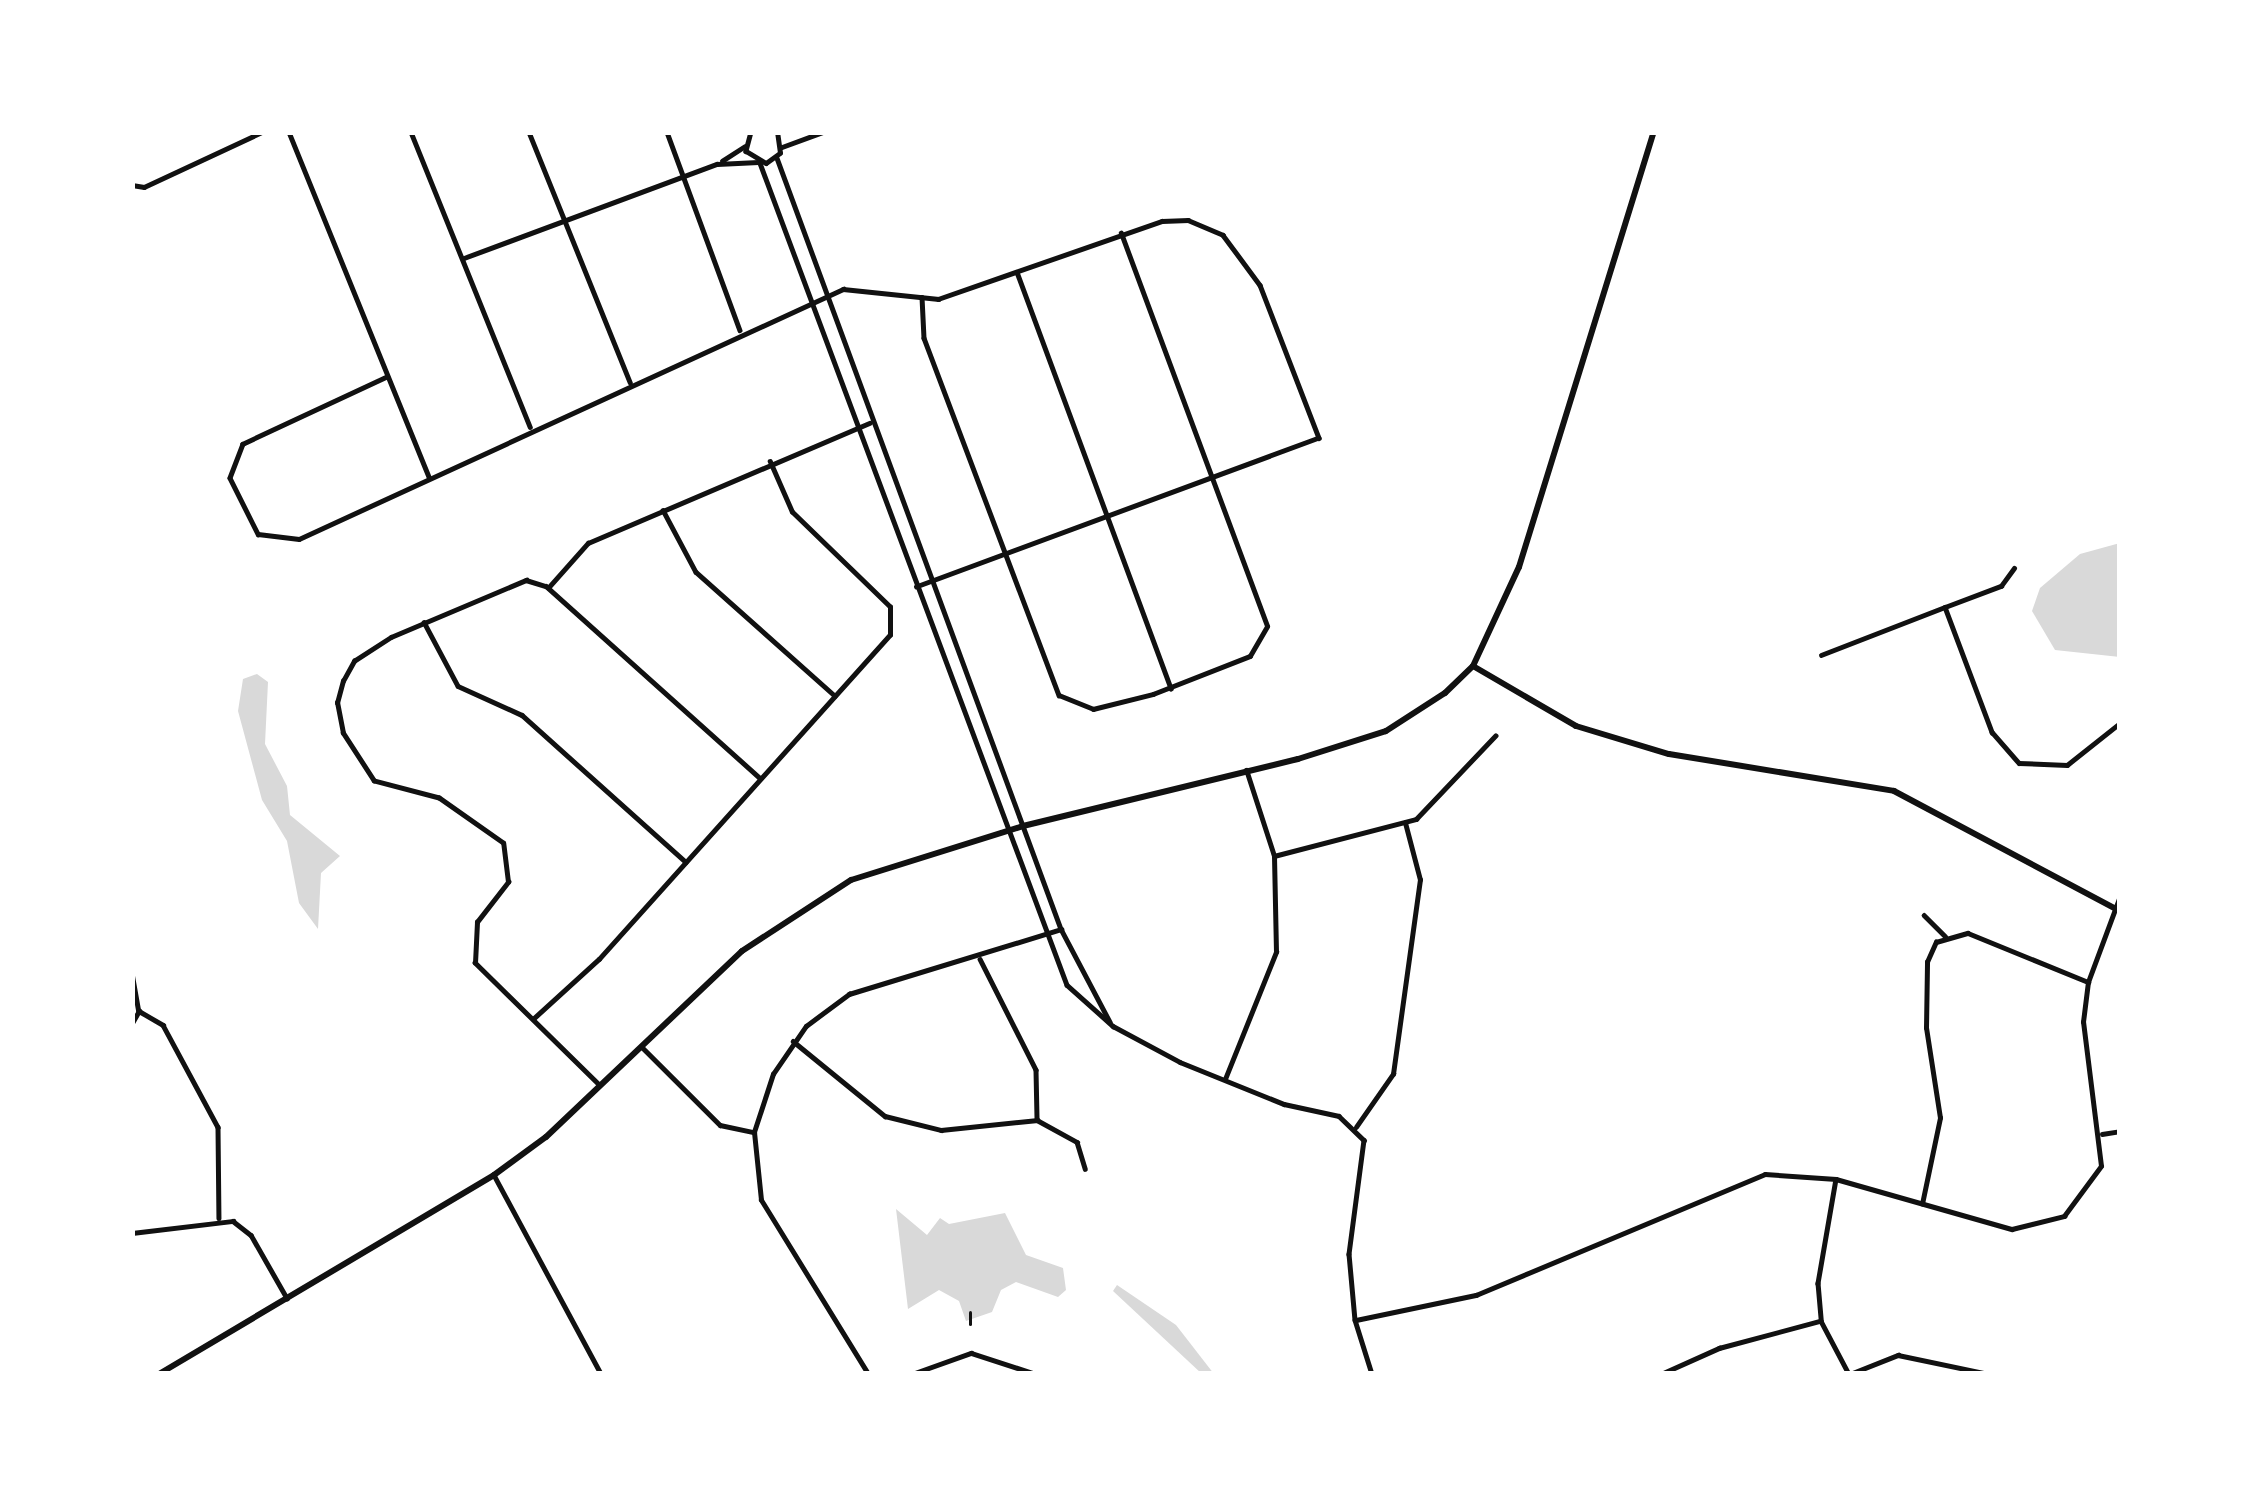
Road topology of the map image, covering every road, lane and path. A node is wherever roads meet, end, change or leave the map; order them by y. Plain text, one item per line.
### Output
1 (262, 132) edge
2 (289, 132) edge
3 (411, 132) edge
4 (530, 132) edge
5 (667, 132) edge
6 (751, 132) edge
7 (793, 132) edge
8 (823, 132) edge
9 (779, 134) edge
10 (1649, 135) edge
11 (745, 146) junction
12 (782, 147) junction
13 (777, 158) junction
14 (759, 163) junction
15 (717, 164) junction
16 (682, 177) junction
17 (132, 185) edge
18 (565, 221) junction
19 (1120, 233) junction
20 (464, 259) junction
21 (1017, 272) junction
22 (922, 297) junction
23 (826, 299) junction
24 (816, 303) junction
25 (740, 330) junction
26 (387, 376) junction
27 (630, 382) junction
28 (872, 422) junction
29 (861, 426) junction
30 (531, 429) junction
31 (770, 462) junction
32 (429, 477) junction
33 (1215, 477) junction
34 (663, 510) junction
35 (1108, 516) junction
36 (1005, 554) junction
37 (2014, 568) dead end
38 (932, 582) junction
39 (917, 587) junction
40 (548, 588) junction
41 (1945, 607) junction
42 (424, 622) junction
43 (1821, 656) dead end
44 (1473, 666) junction
45 (1172, 688) junction
46 (835, 696) junction
47 (2120, 723) edge
48 (1495, 736) dead end
49 (1246, 770) junction
50 (760, 778) junction
51 (1405, 823) junction
52 (1023, 826) junction
53 (1004, 832) junction
54 (1274, 856) junction
55 (686, 862) junction
56 (2120, 896) edge
57 (2117, 909) edge
58 (1924, 915) dead end
59 (1060, 929) junction
60 (1043, 935) junction
61 (1945, 936) junction
62 (980, 959) junction
63 (132, 973) edge
64 (2088, 982) junction
65 (139, 1012) junction
66 (532, 1020) junction
67 (132, 1023) edge
68 (1113, 1026) junction
69 (793, 1041) junction
70 (641, 1047) junction
71 (1225, 1079) junction
72 (599, 1085) junction
73 (1037, 1120) junction
74 (1356, 1127) junction
75 (2120, 1131) edge
76 (754, 1132) junction
77 (2102, 1134) junction
78 (1085, 1169) dead end
79 (494, 1175) junction
80 (1836, 1179) junction
81 (1922, 1204) junction
82 (219, 1218) junction
83 (132, 1233) edge
84 (289, 1300) junction
85 (970, 1312) dead end
86 (1354, 1320) junction
87 (1821, 1321) junction
88 (970, 1324) dead end
89 (159, 1374) edge
90 (601, 1374) edge
91 (868, 1374) edge
92 (912, 1374) edge
93 (1036, 1374) edge
94 (1372, 1374) edge
95 (1660, 1374) edge
96 (1850, 1374) edge
97 (1989, 1374) edge

1 - 17 street
2 - 26 street
3 - 20 street
4 - 18 street
5 - 16 street
6 - 11 street
7 - 9 street
8 - 12 street
9 - 12 street
10 - 44 street
11 - 14 street
11 - 15 street
12 - 13 street
13 - 14 street
13 - 23 street
14 - 15 street
14 - 24 street
15 - 16 street
16 - 18 street
16 - 25 street
18 - 20 street
18 - 27 street
19 - 21 street
19 - 33 street
19 - 33 street
20 - 30 street
21 - 22 street
21 - 35 street
22 - 23 street
22 - 36 street
23 - 24 street
23 - 28 street
24 - 25 street
24 - 29 street
25 - 27 street
26 - 32 street
26 - 32 street
27 - 30 street
28 - 29 street
28 - 38 street
29 - 31 street
29 - 39 street
30 - 32 street
31 - 34 street
31 - 46 street
33 - 35 street
33 - 45 street
34 - 40 street
34 - 46 street
35 - 36 street
35 - 45 street
36 - 38 street
36 - 45 street
37 - 41 street
38 - 39 street
38 - 52 street
39 - 53 street
40 - 42 street
40 - 50 street
41 - 43 street
41 - 47 street
42 - 55 street
42 - 66 street
44 - 49 street
44 - 57 street
46 - 50 street
48 - 51 street
49 - 52 street
49 - 54 street
50 - 55 street
51 - 54 street
51 - 74 street
52 - 53 street
52 - 59 street
53 - 60 street
53 - 70 street
54 - 71 street
55 - 66 street
56 - 57 street
57 - 64 street
58 - 61 street
59 - 60 street
59 - 68 street
60 - 62 street
60 - 68 street
61 - 64 street
61 - 81 street
62 - 69 street
62 - 73 street
63 - 65 street
64 - 77 street
65 - 67 street
65 - 82 street
66 - 72 street
68 - 71 street
69 - 73 street
69 - 76 street
70 - 72 street
70 - 76 street
71 - 74 street
72 - 79 street
73 - 78 street
74 - 86 street
75 - 77 street
76 - 91 street
77 - 81 street
79 - 84 street
79 - 90 street
80 - 81 street
80 - 86 street
80 - 87 street
82 - 83 street
82 - 84 street
84 - 89 street
85 - 88 path
86 - 94 street
87 - 95 street
87 - 96 street
92 - 93 street
96 - 97 street

